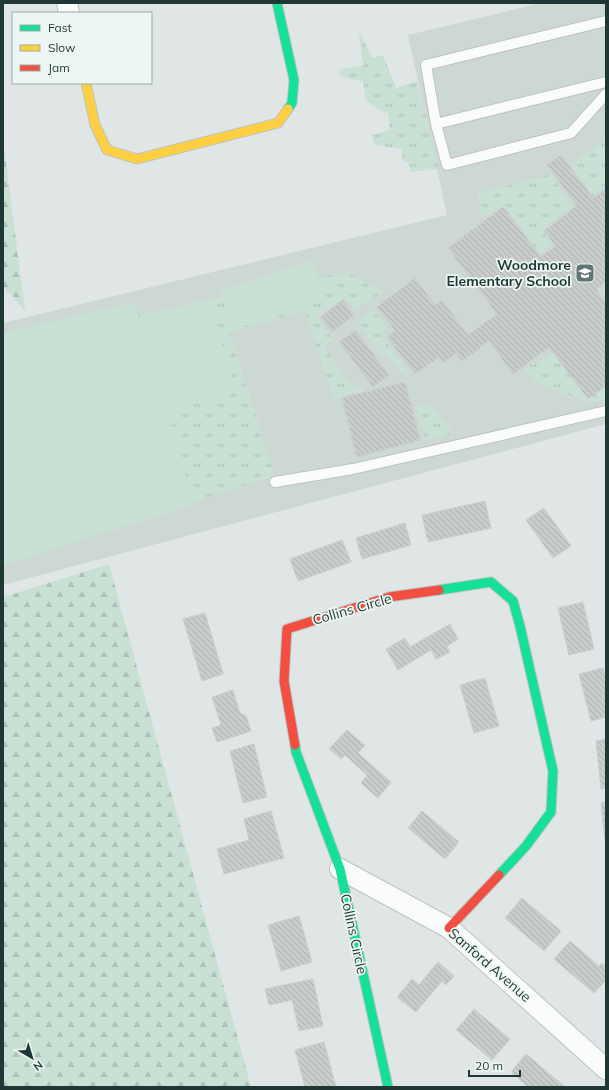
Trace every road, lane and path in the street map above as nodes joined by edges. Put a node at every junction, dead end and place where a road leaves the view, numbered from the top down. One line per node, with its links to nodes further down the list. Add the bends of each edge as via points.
1 (277, 3): 4 (street, via 294,80 292,103 278,122 137,159 107,150 95,125)
2 (606, 21): 6 (lane, via 426,65)
3 (606, 82): 6 (lane)
4 (86, 84)
5 (606, 94): 6 (lane, via 571,133 447,165)
6 (436, 124)
7 (606, 411): 8 (lane, via 353,468)
8 (275, 482)
9 (340, 869): 10 (street, Sanford Avenue); 10 (street, Collins Circle, via 296,752 284,681 287,629 389,597 491,582 513,601 520,626 553,771 551,812 526,846); 12 (street, Collins Circle)
10 (449, 928): 11 (street, Sanford Avenue)
11 (606, 1069)
12 (388, 1087)

